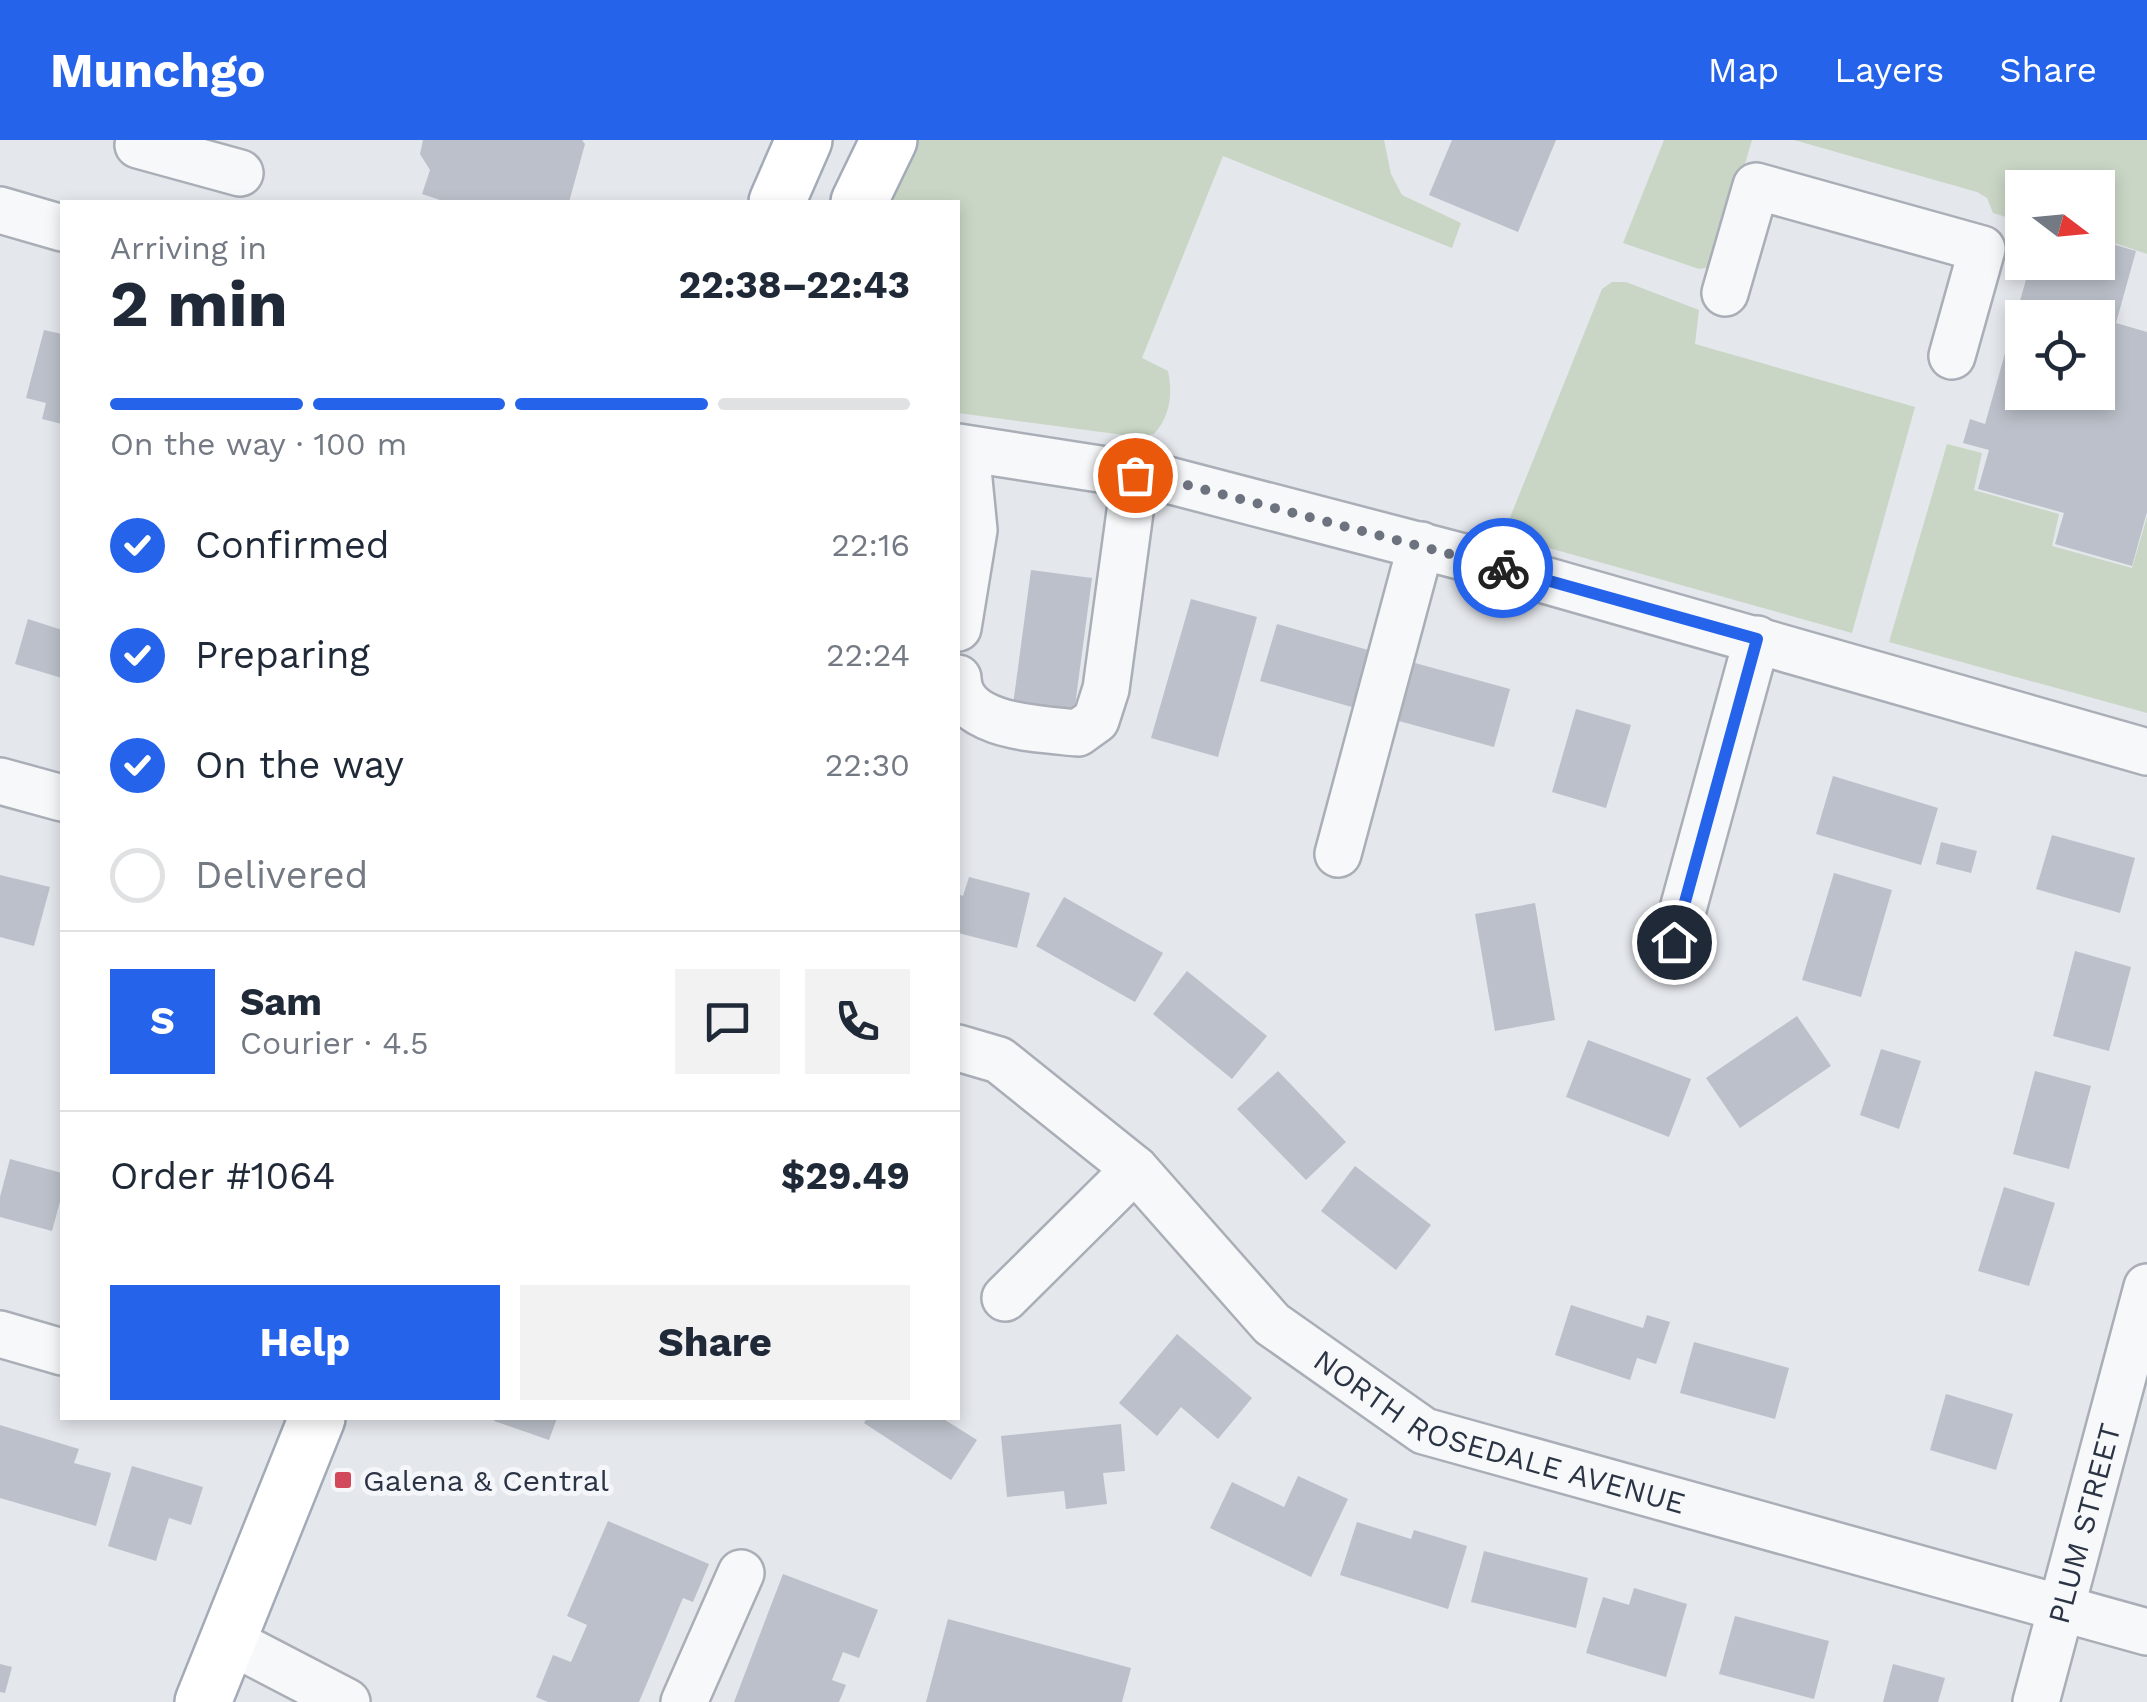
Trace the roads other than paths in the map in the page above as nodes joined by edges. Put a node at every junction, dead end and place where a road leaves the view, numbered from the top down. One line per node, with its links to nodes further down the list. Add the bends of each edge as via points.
1 (804, 140): 5 (main road)
2 (889, 140): 6 (main road)
3 (138, 146): 4 (street)
4 (240, 174)
5 (778, 200)
6 (860, 200)
7 (0, 210): 8 (street)
8 (60, 227)
9 (1726, 293): 10 (street, via 1756,186 1982,248)
10 (1952, 356)
11 (962, 448): 12 (street); 14 (street, via 974,530)
12 (1135, 475): 13 (street); 16 (street, via 1096,720 1078,733 1022,728 976,713)
13 (1421, 545): 15 (street); 20 (street)
14 (960, 616)
15 (1757, 639): 17 (street); 21 (street)
16 (960, 689)
17 (2147, 752)
18 (0, 781): 19 (street)
19 (60, 797)
20 (1338, 854)
21 (1674, 942)
22 (960, 1049): 23 (street, NORTH ROSEDALE AVENUE, via 999,1060)
23 (1134, 1169): 25 (street); 30 (street, NORTH ROSEDALE AVENUE, via 1272,1324 1424,1431)
24 (2147, 1287): 30 (street, PLUM STREET)
25 (1005, 1298)
26 (0, 1334): 27 (street)
27 (60, 1351)
28 (310, 1420): 32 (main road)
29 (741, 1573): 35 (street)
30 (2061, 1606): 31 (street, NORTH ROSEDALE AVENUE); 36 (street, PLUM STREET)
31 (2147, 1632)
32 (228, 1640): 33 (main road); 34 (street)
33 (203, 1702)
34 (347, 1702)
35 (684, 1702)
36 (2036, 1702)

